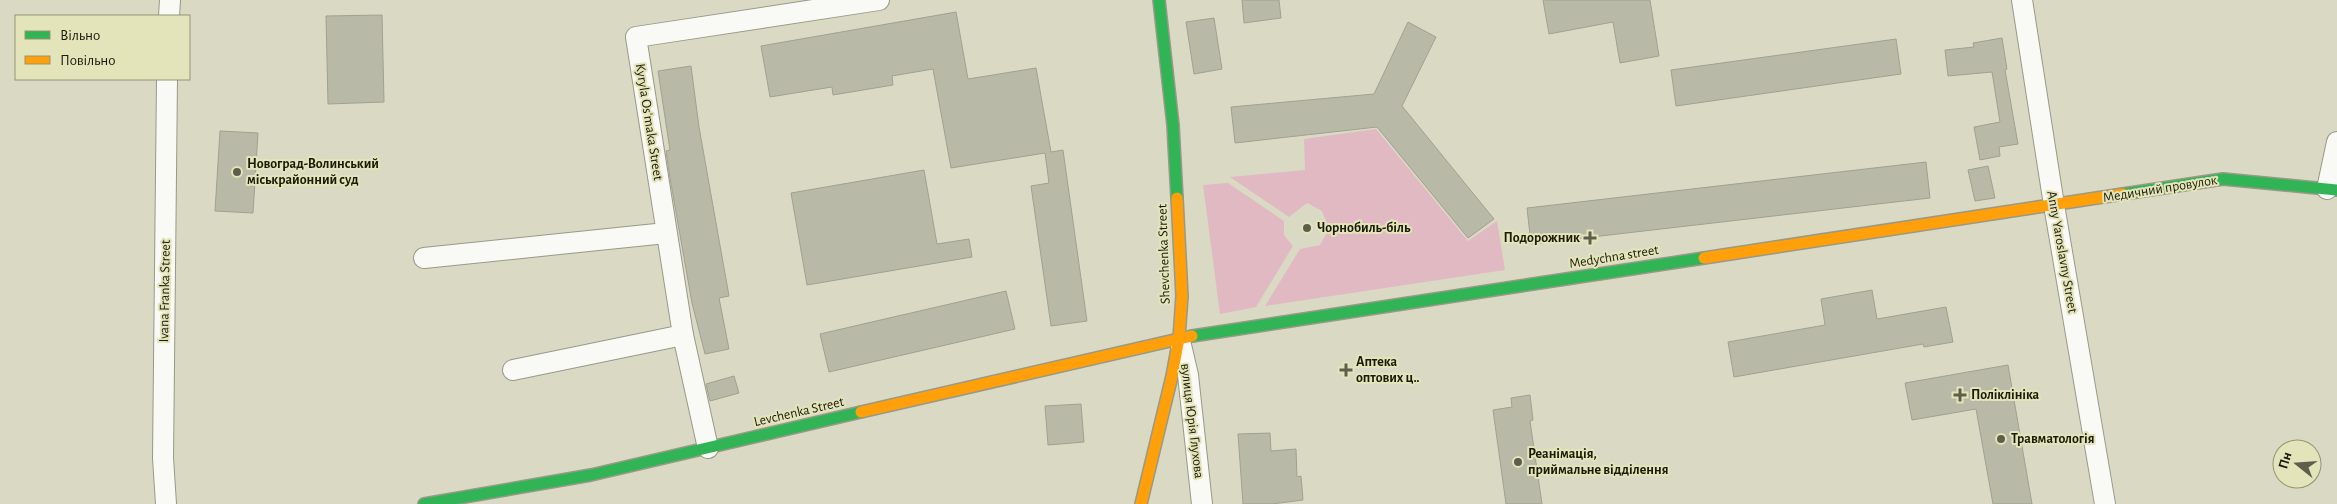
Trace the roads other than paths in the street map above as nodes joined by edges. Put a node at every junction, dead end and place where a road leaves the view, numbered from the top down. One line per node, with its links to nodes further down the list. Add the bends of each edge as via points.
1 (170, 0): 5 (street)
2 (879, 0): 10 (street, Kyryla Osʹmaka Street, via 636,37)
3 (1159, 0): 13 (street, Shevchenka Street, via 1173,125 1182,296)
4 (2022, 0): 9 (street, Anny Yaroslavny Street)
5 (169, 15)
6 (167, 80): 16 (street, Ivana Franka Street, via 163,458)
7 (2337, 142): 8 (street, Медичний провулок)
8 (2332, 190): 9 (street, Медичний провулок, via 2224,179)
9 (2054, 205): 13 (street, Medychna street); 20 (street, Anny Yaroslavny Street)
10 (666, 233): 11 (street); 12 (street, Kyryla Osʹmaka Street)
11 (424, 258)
12 (683, 335): 14 (street); 15 (street, Kyryla Osʹmaka Street)
13 (1179, 338): 15 (street, Levchenka Street); 18 (street, Shevchenka Street); 19 (street, вулиця Юрія Глухова, via 1188,375)
14 (513, 370)
15 (708, 448): 17 (street, Levchenka Street, via 591,475)
16 (166, 504)
17 (424, 504)
18 (1141, 504)
19 (1202, 504)
20 (2105, 504)

